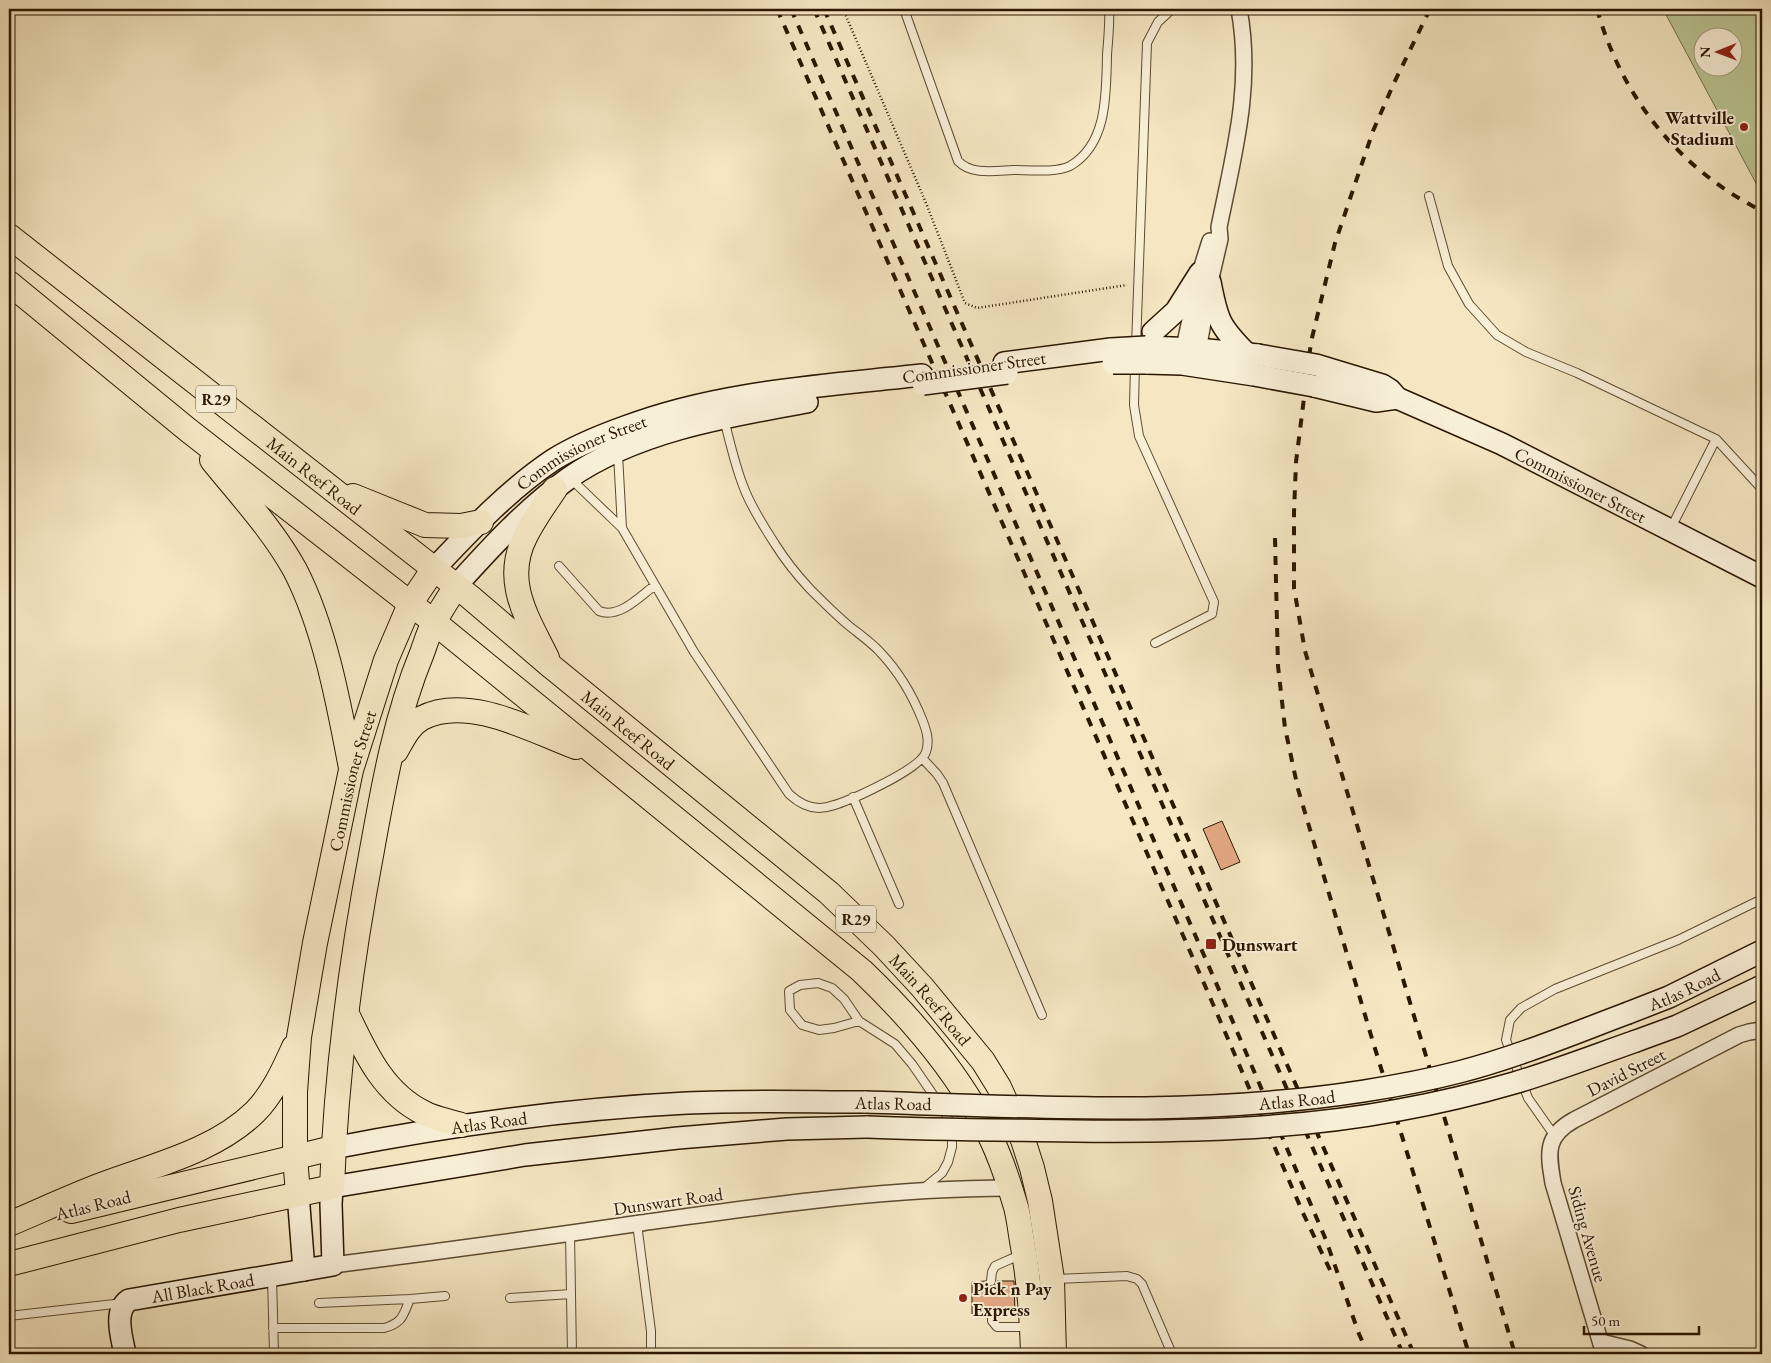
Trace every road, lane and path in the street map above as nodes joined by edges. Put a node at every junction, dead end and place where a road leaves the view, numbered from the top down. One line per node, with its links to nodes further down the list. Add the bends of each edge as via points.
1 (843, 9): 10 (path, via 965,303 977,308)
2 (904, 9): 3 (lane, via 958,160 963,166 980,171 1052,170 1069,167 1088,152 1100,126 1105,100)
3 (1109, 9)
4 (1172, 9): 10 (lane, via 1158,22 1147,44)
5 (1239, 9): 8 (street, via 1245,54 1240,120 1219,227 1212,236)
6 (1429, 196): 17 (lane, via 1448,266 1469,304 1497,335 1526,352)
7 (9, 236): 19 (main road, Main Reef Road / R29)
8 (1205, 278): 11 (main road, via 1176,311); 12 (street); 13 (main road, via 1221,324)
9 (9, 283): 16 (main road, Main Reef Road / R29)
10 (1139, 283): 32 (lane, via 1134,405 1139,436 1214,602 1212,614)
11 (1133, 350): 12 (main road, Commissioner Street); 15 (main road, Commissioner Street)
12 (1190, 356): 13 (main road, Commissioner Street)
13 (1253, 361): 14 (main road, Commissioner Street, bridge, via 1314,386 1376,401); 14 (main road, Commissioner Street, bridge, via 1316,364 1382,385)
14 (1397, 398): 24 (main road, Commissioner Street, via 1502,444)
15 (722, 408): 18 (main road, Commissioner Street); 22 (main road, Commissioner Street, via 680,408 593,439 554,460); 35 (lane, via 744,490 775,544 810,589 879,650 903,680 927,732 927,750)
16 (188, 430): 30 (main road, Main Reef Road / R29); 37 (main road, via 263,522 295,571 322,641)
17 (1716, 440): 21 (lane); 24 (lane)
18 (618, 452): 20 (main road, Commissioner Street); 23 (lane)
19 (320, 481): 22 (main road, via 425,525 461,526); 26 (main road, Main Reef Road / R29)
20 (563, 484): 23 (lane); 28 (main road, Commissioner Street, via 519,519); 33 (main road, via 526,534 516,559 515,574 519,599)
21 (1762, 489)
22 (481, 522): 26 (main road, Commissioner Street)
23 (622, 528): 29 (lane)
24 (1670, 529): 27 (main road, Commissioner Street)
25 (559, 566): 29 (lane, via 599,611 605,613 620,610)
26 (433, 570): 28 (main road, Main Reef Road / R29); 30 (main road, Commissioner Street)
27 (1762, 577)
28 (456, 586): 31 (main road, Commissioner Street); 33 (main road, Main Reef Road / R29)
29 (654, 586): 38 (lane, via 789,794 805,806 823,808 833,807)
30 (410, 604): 31 (main road, Main Reef Road / R29); 37 (main road, Commissioner Street, via 386,660)
31 (434, 622): 34 (main road, Main Reef Road / R29); 36 (main road, Commissioner Street, via 410,682)
32 (1155, 643)
33 (552, 667): 59 (main road, Main Reef Road / R29, via 830,894 922,987 983,1061 999,1087 1023,1140 1040,1201)
34 (592, 752): 36 (main road, via 495,716 450,710 420,719 406,732); 53 (main road, Main Reef Road / R29, via 862,971 898,1005 957,1080 982,1119)
35 (923, 759): 38 (lane, via 873,789); 44 (lane, via 943,783)
36 (388, 766): 43 (main road, Commissioner Street, via 361,907)
37 (352, 770): 47 (main road, Commissioner Street, via 315,943)
38 (853, 797): 40 (lane)
39 (1762, 900): 49 (lane, via 1678,940 1555,989 1520,1008 1510,1020 1506,1040 1528,1098)
40 (899, 904)
41 (1762, 951): 48 (main road, Atlas Road, bridge, via 1669,996 1509,1058 1395,1086 1289,1101 1203,1107 1070,1108 866,1102 688,1103)
42 (1762, 986): 52 (main road, Atlas Road, bridge, via 1677,1026 1516,1082 1436,1102 1344,1119 1263,1127 1152,1131 787,1129 525,1154)
43 (346, 1012): 48 (main road, via 364,1051 395,1093 426,1114); 50 (main road, Commissioner Street)
44 (1042, 1015)
45 (859, 1021): 45 (lane, via 819,1030 802,1025 790,1010 790,991 800,985 818,983 832,988); 54 (lane, via 895,1044 945,1112 952,1128 948,1162 942,1173)
46 (1762, 1030): 49 (street, David Street, via 1730,1040 1569,1122)
47 (299, 1037): 51 (main road, Commissioner Street); 57 (main road, via 271,1092 235,1129 208,1145)
48 (461, 1125): 50 (main road, Atlas Road)
49 (1554, 1135): 76 (street, Siding Avenue, via 1550,1158 1554,1183)
50 (334, 1148): 51 (main road, Atlas Road); 52 (main road, Commissioner Street)
51 (295, 1157): 55 (main road, Commissioner Street); 57 (main road, Atlas Road)
52 (332, 1187): 55 (main road, Atlas Road); 61 (main road)
53 (1010, 1188): 54 (street, Dunswart Road); 59 (main road, Main Reef Road / R29)
54 (921, 1191): 56 (street, Dunswart Road, via 772,1204)
55 (298, 1194): 60 (main road, Atlas Road, via 179,1220); 62 (main road)
56 (637, 1224): 58 (street, Dunswart Road); 80 (lane)
57 (9, 1225)
58 (570, 1234): 61 (street, Dunswart Road); 66 (lane)
59 (1036, 1251): 64 (main road, Main Reef Road / R29); 65 (lane, via 995,1266)
60 (9, 1264)
61 (334, 1265): 62 (main road, All Black Road)
62 (304, 1270): 63 (main road, All Black Road)
63 (272, 1275): 70 (main road, All Black Road, via 134,1298); 75 (lane)
64 (1040, 1280): 74 (main road, Main Reef Road / R29); 82 (main road, Main Reef Road / R29); 83 (lane, via 1127,1276 1137,1279)
65 (991, 1281)
66 (571, 1294): 68 (lane); 79 (lane)
67 (445, 1296): 69 (lane)
68 (510, 1298)
69 (410, 1299): 71 (lane); 75 (lane, via 401,1320 384,1328)
70 (125, 1303): 73 (lane); 77 (main road, via 120,1312)
71 (319, 1303)
72 (992, 1313): 74 (lane, via 992,1321 997,1327)
73 (9, 1316)
74 (1032, 1327): 81 (main road, Main Reef Road / R29)
75 (273, 1328): 78 (lane)
76 (1602, 1348): 84 (street, via 1630,1349)
77 (124, 1354)
78 (274, 1354)
79 (572, 1354)
80 (652, 1354)
81 (1033, 1354)
82 (1054, 1354)
83 (1172, 1354)
84 (1640, 1354)

